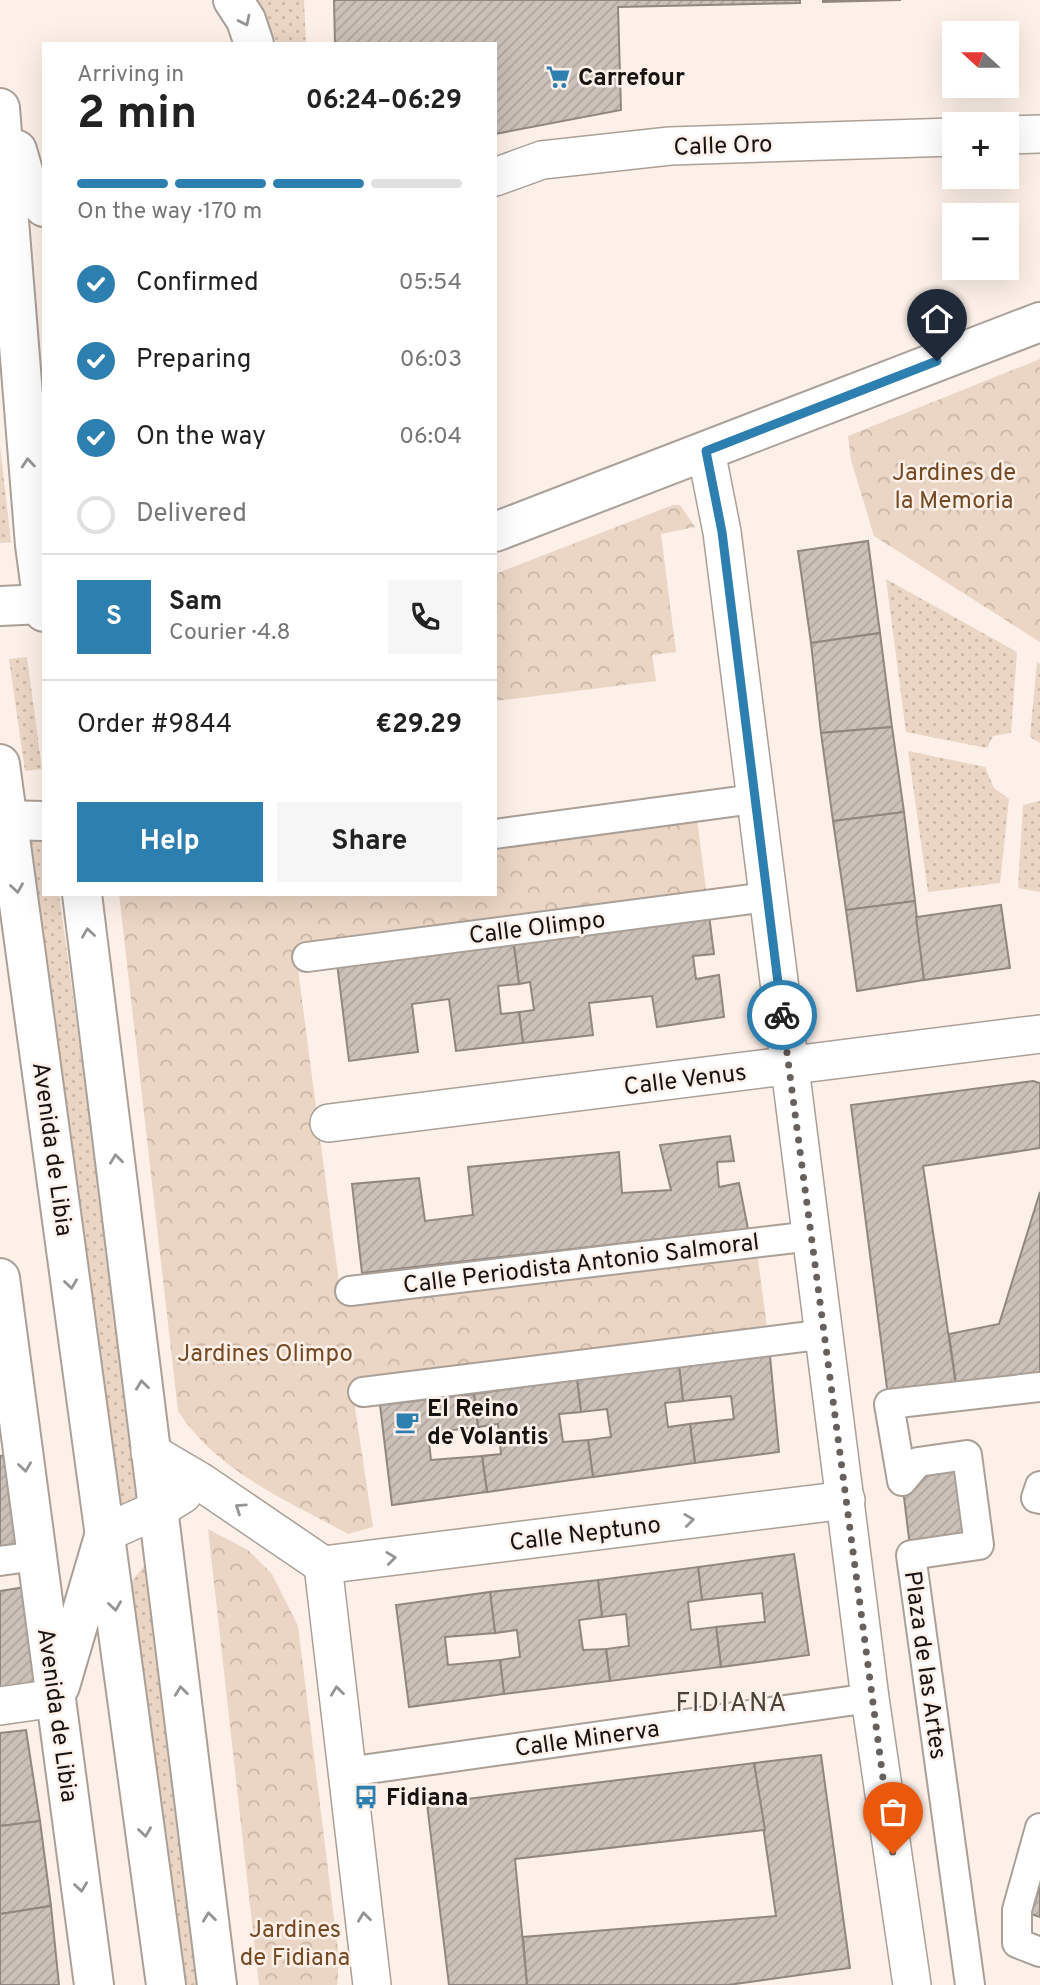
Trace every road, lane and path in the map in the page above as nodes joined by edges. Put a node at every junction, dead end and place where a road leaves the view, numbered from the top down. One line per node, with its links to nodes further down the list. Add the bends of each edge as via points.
1 (233, 0): 2 (main road, one-way to 2)
2 (253, 42)
3 (0, 93): 9 (main road)
4 (0, 108): 13 (main road, one-way to 4)
5 (1040, 134): 6 (street)
6 (1019, 135)
7 (942, 137): 8 (street, Calle Oro, via 670,146 542,160)
8 (497, 176)
9 (36, 199): 10 (street)
10 (42, 222)
11 (1040, 322): 12 (main road)
12 (706, 451): 14 (main road); 19 (street, via 722,532)
13 (39, 530): 15 (main road)
14 (497, 531)
15 (42, 588)
16 (0, 607): 17 (main road)
17 (42, 607)
18 (0, 764): 20 (main road, Avenida de Libia)
19 (754, 799): 21 (street); 23 (street)
20 (17, 820): 41 (main road, Avenida de Libia, one-way to 41)
21 (497, 834)
22 (82, 896): 35 (main road, one-way to 22)
23 (767, 897): 24 (street, Calle Olimpo); 26 (street)
24 (307, 957)
25 (1040, 1034): 26 (street, Calle Venus)
26 (791, 1066): 27 (street, Calle Venus); 28 (street)
27 (329, 1123)
28 (812, 1236): 30 (street, Calle Periodista Antonio Salmoral); 31 (street)
29 (0, 1278): 34 (main road, Avenida de Libia)
30 (350, 1291)
31 (826, 1335): 33 (street); 39 (street)
32 (1040, 1387): 58 (street, Plaza de las Artes, via 889,1404 902,1481 918,1462 967,1455 979,1545 911,1555)
33 (363, 1392)
34 (9, 1415): 42 (main road, Avenida de Libia, one-way to 42)
35 (150, 1452): 36 (street); 40 (main road)
36 (201, 1482): 40 (street); 44 (street, one-way to 36)
37 (1040, 1486): 38 (street, via 1036,1498)
38 (1040, 1499)
39 (846, 1500): 44 (street, Calle Neptuno, one-way to 39); 46 (street)
40 (159, 1509): 41 (street); 55 (main road, one-way to 40)
41 (105, 1533): 45 (main road); 54 (main road, Avenida de Libia, one-way to 54)
42 (37, 1556): 43 (street); 45 (main road, Avenida de Libia)
43 (0, 1561)
44 (323, 1565): 48 (street, one-way to 44)
45 (56, 1698): 47 (street); 53 (main road, Avenida de Libia, one-way to 53)
46 (870, 1698): 48 (street, Calle Minerva); 57 (street)
47 (0, 1706)
48 (347, 1772): 56 (street, one-way to 48)
49 (1040, 1828): 52 (street, via 1017,1910 1017,1944)
50 (1040, 1860): 51 (street, via 1019,1930)
51 (1040, 1936)
52 (1040, 1952)
53 (94, 1985)
54 (166, 1985)
55 (217, 1985)
56 (372, 1985)
57 (912, 1985)
58 (970, 1985)

